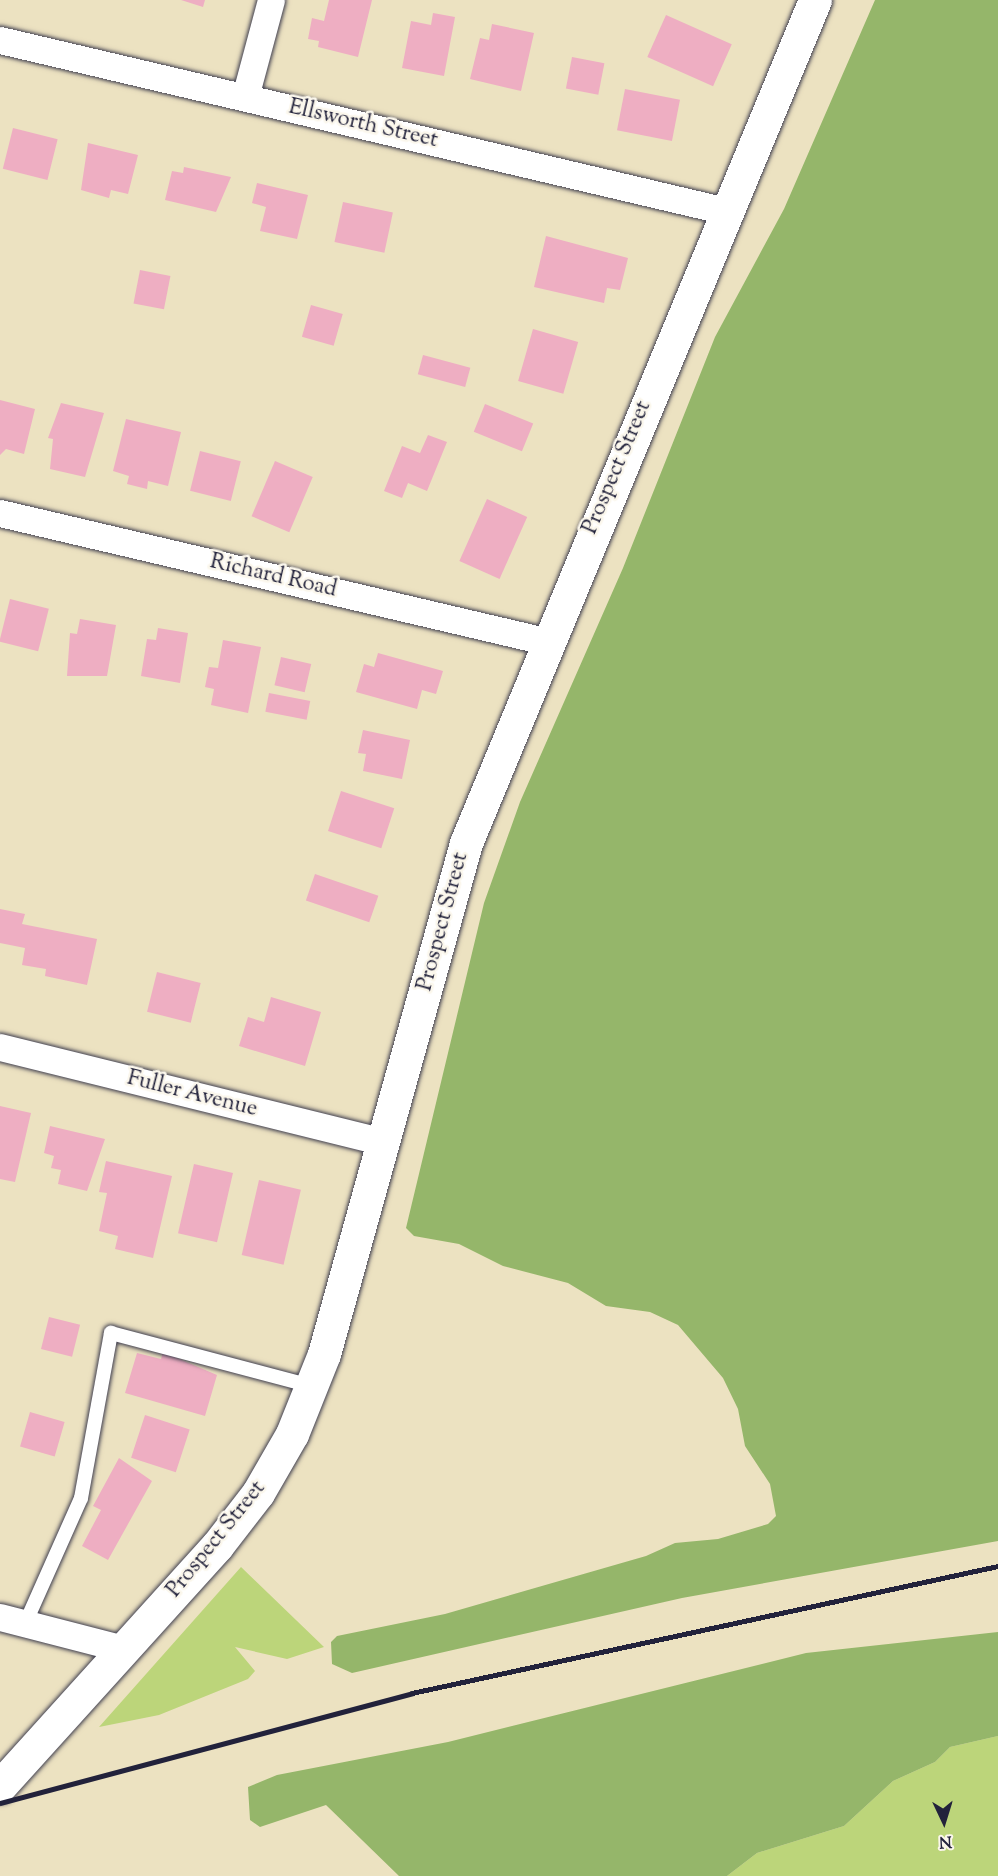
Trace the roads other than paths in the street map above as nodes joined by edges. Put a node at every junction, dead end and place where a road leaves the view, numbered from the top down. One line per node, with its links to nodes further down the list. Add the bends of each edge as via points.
1 (272, 0): 4 (street)
2 (815, 0): 5 (main road, Prospect Street)
3 (0, 40): 4 (street, Ellsworth Street)
4 (245, 97): 5 (street, Ellsworth Street)
5 (726, 211): 7 (main road, Prospect Street)
6 (0, 513): 7 (street, Richard Road)
7 (545, 641): 9 (main road, Prospect Street, via 466,843)
8 (0, 1047): 9 (street, Fuller Avenue)
9 (384, 1142): 10 (main road, Prospect Street)
10 (313, 1387): 11 (lane, via 111,1333 81,1498); 12 (main road, Prospect Street, via 292,1434 252,1502)
11 (12, 1621): 12 (street)
12 (124, 1649): 13 (main road, Prospect Street)
13 (0, 1786)

